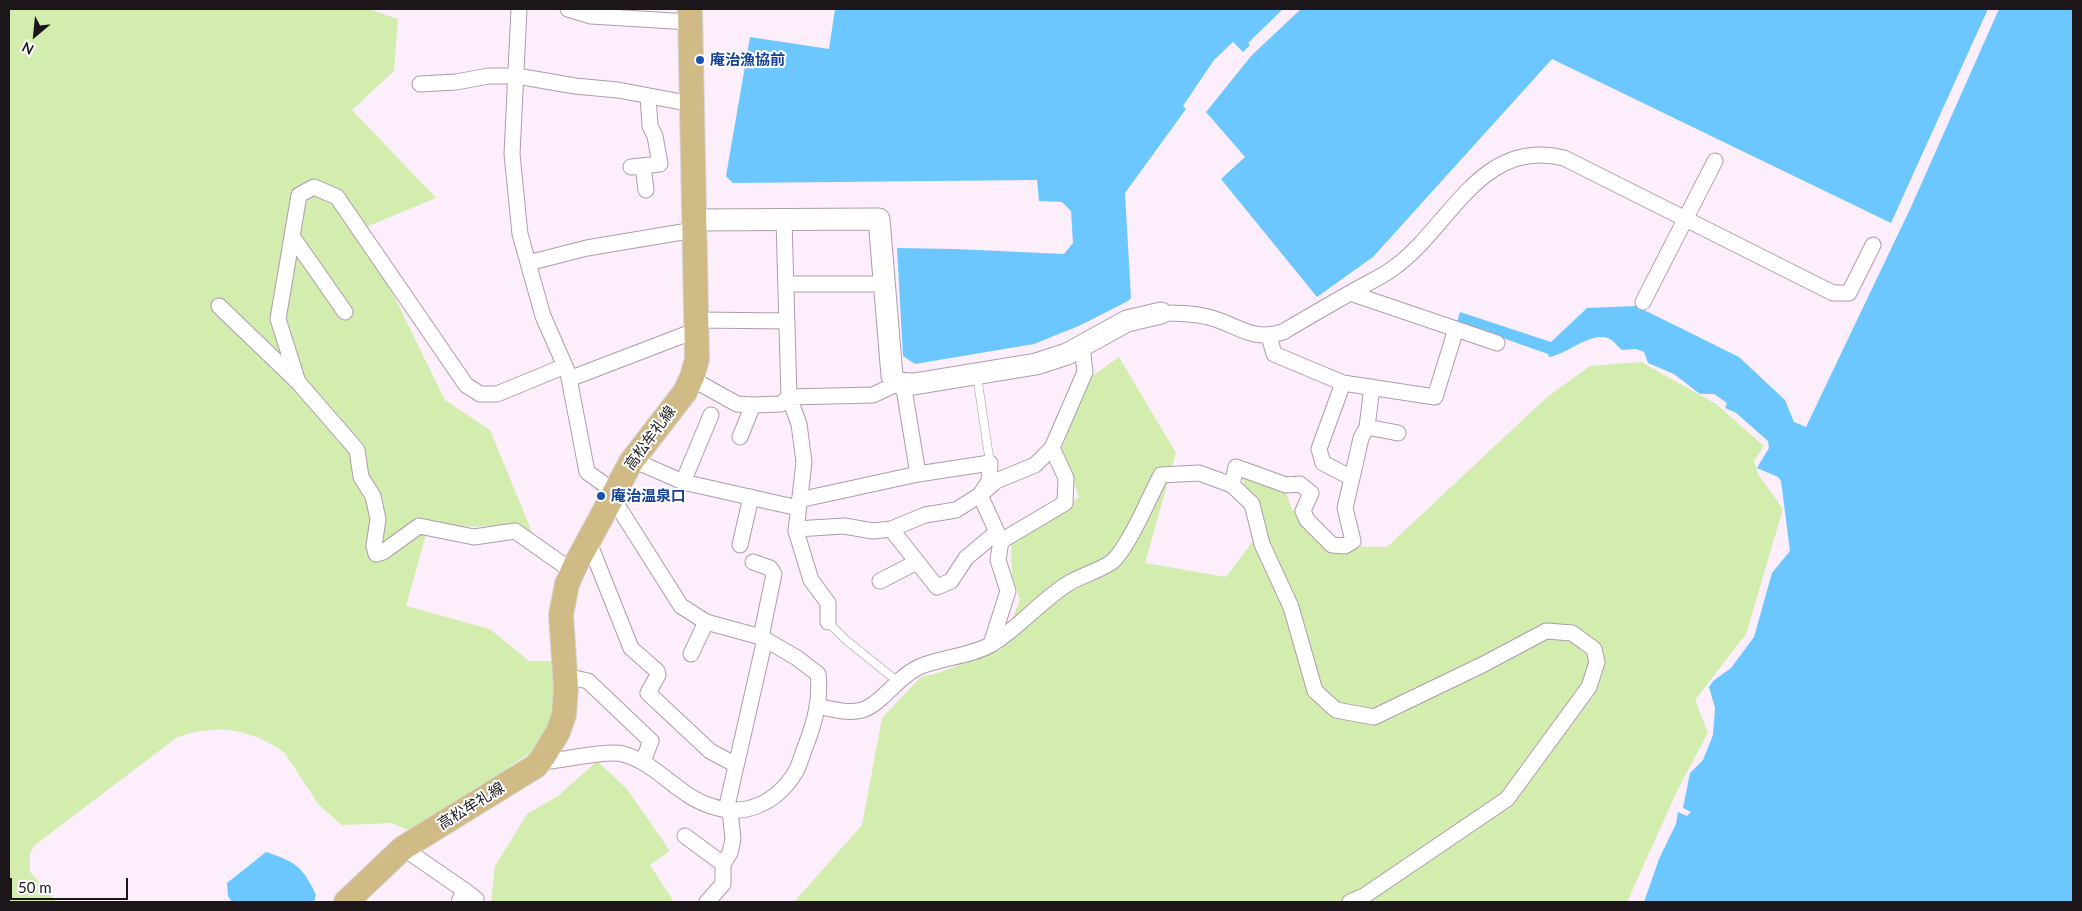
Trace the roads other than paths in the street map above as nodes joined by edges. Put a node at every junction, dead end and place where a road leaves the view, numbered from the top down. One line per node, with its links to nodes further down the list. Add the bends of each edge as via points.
1 (519, 9): 4 (street)
2 (568, 9): 3 (street, via 590,16)
3 (690, 15): 7 (main road, 高松牟礼線)
4 (517, 76): 5 (street); 6 (street); 15 (street, via 512,154 520,234)
5 (420, 84)
6 (648, 96): 7 (street); 9 (street, via 650,126 660,164 637,166)
7 (692, 104): 12 (main road, 高松牟礼線)
8 (1715, 161): 10 (street)
9 (646, 190)
10 (1686, 219): 14 (street, via 1833,293 1849,293); 18 (street, via 1564,158 1544,153 1508,159 1487,171 1416,248 1392,269); 19 (street)
11 (784, 220): 12 (street); 16 (street); 17 (street, via 879,219)
12 (694, 225): 15 (street); 24 (main road, 高松牟礼線)
13 (292, 236): 21 (street); 29 (street, via 299,195 314,187 338,197 466,385 480,394 498,394); 32 (street, via 278,319)
14 (1873, 244)
15 (528, 262): 29 (street, via 543,316)
16 (786, 284): 17 (street); 23 (street)
17 (884, 284): 34 (street, via 892,376)
18 (1350, 293): 25 (street); 26 (street, via 1283,332)
19 (1643, 302)
20 (219, 306): 32 (street)
21 (345, 312)
22 (1161, 313): 26 (street, via 1210,317 1251,334); 28 (street, via 1127,321)
23 (787, 320): 24 (street); 36 (street)
24 (697, 325): 29 (street); 31 (main road, 高松牟礼線, via 697,360)
25 (1456, 329): 27 (street); 35 (street, via 1435,397)
26 (1269, 336): 33 (street, via 1274,354)
27 (1498, 344)
28 (1082, 346): 30 (street, via 1036,364); 42 (street, via 1085,372)
29 (567, 373): 49 (street, via 587,472)
30 (976, 373): 34 (street, via 914,384); 44 (lane)
31 (692, 379): 37 (street, via 737,404); 43 (main road, 高松牟礼線)
32 (298, 382): 60 (street, via 357,450 361,477 373,496 378,518 376,554 419,526 474,536 514,531)
33 (1343, 382): 35 (street); 46 (street, via 1319,449 1323,463)
34 (901, 383): 36 (street, via 873,395); 45 (street)
35 (1372, 387): 39 (street)
36 (789, 397): 37 (street, via 781,404); 52 (street, via 799,424 804,462)
37 (753, 405): 41 (street)
38 (712, 415): 47 (street)
39 (1367, 427): 40 (street); 46 (street, via 1361,438)
40 (1398, 433)
41 (740, 437)
42 (1052, 448): 50 (street, via 1035,465 996,481); 55 (street, via 1066,478 1065,503)
43 (632, 460): 47 (street); 49 (main road, 高松牟礼線)
44 (990, 463): 45 (street); 50 (street, via 989,481)
45 (918, 474): 52 (street)
46 (1352, 478): 48 (street, via 1345,508 1353,541 1345,546 1332,544 1307,520 1304,511 1311,493 1300,484 1286,485 1236,467)
47 (683, 482): 51 (street)
48 (1232, 485): 65 (street, via 1199,473 1161,475 1112,562 1081,575 1049,595); 81 (street, via 1252,504 1262,544 1291,607 1315,691 1336,710 1374,717 1546,631 1572,633 1594,649 1597,662 1589,687 1507,799 1364,896)
49 (613, 494): 56 (main road, 高松牟礼線); 62 (street, via 681,606)
50 (980, 494): 54 (street, via 956,510 924,515); 55 (street)
51 (751, 497): 52 (street); 57 (street)
52 (798, 504): 53 (street)
53 (796, 529): 54 (street, via 844,526 873,531); 63 (street, via 811,580 828,603)
54 (891, 529): 59 (street)
55 (999, 536): 59 (street, via 966,558 951,581 937,587); 65 (street, via 998,560 1008,591)
56 (588, 540): 60 (main road, 高松牟礼線); 72 (street, via 632,648 658,675 648,693 710,751)
57 (740, 544)
58 (753, 562): 64 (street, via 770,568 774,574)
59 (917, 562): 61 (street)
60 (572, 571): 67 (main road, 高松牟礼線, via 561,615)
61 (880, 581)
62 (706, 622): 64 (street); 66 (street)
63 (828, 622): 68 (lane)
64 (763, 638): 69 (street, via 818,674 820,694); 72 (street)
65 (991, 644): 68 (street, via 919,667)
66 (691, 654)
67 (565, 676): 70 (main road, 高松牟礼線, via 564,715); 71 (street, via 588,681 651,741)
68 (897, 681): 69 (street, via 875,703 863,709 848,712)
69 (817, 706): 73 (street, via 812,729 795,772 777,796 754,808)
70 (543, 757): 71 (street, via 551,761 621,753); 75 (main road, 高松牟礼線, via 536,766)
71 (643, 761): 73 (street, via 708,806)
72 (736, 765): 73 (street)
73 (728, 811): 76 (street, via 733,839)
74 (685, 836): 76 (street)
75 (403, 848): 77 (street); 78 (main road, 高松牟礼線)
76 (723, 864): 80 (street, via 723,884)
77 (462, 896): 79 (street, via 476,899)
78 (346, 902)
79 (475, 902)
80 (707, 902)
81 (1350, 902)

